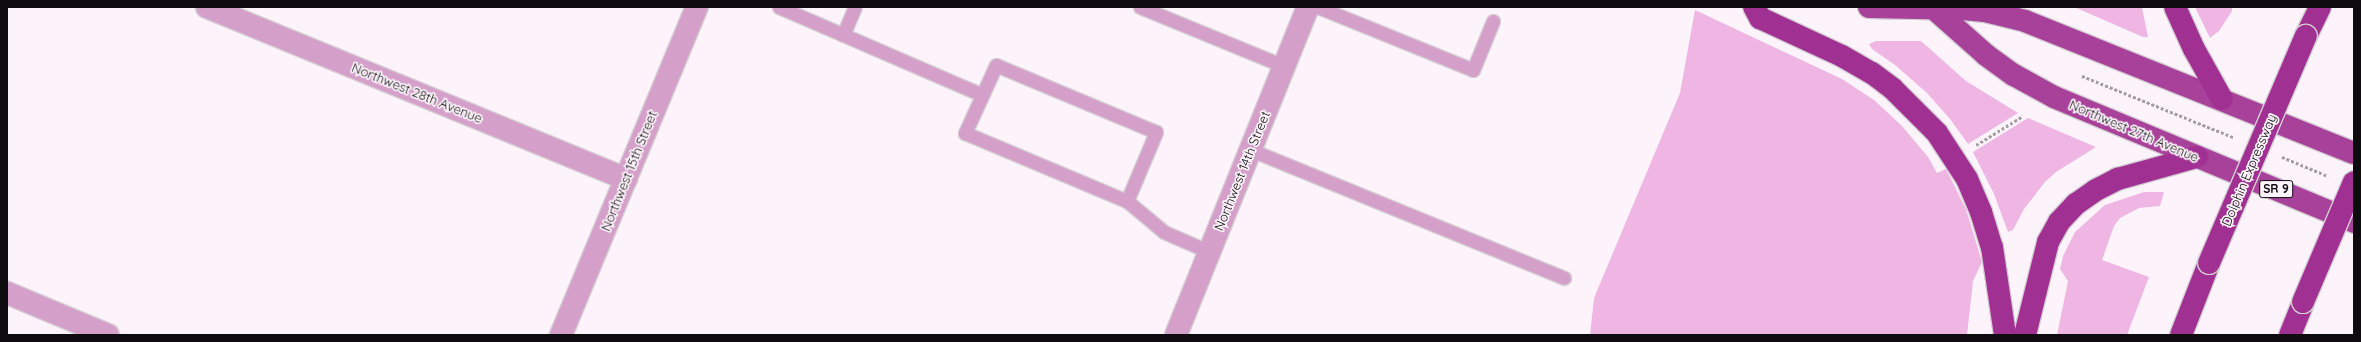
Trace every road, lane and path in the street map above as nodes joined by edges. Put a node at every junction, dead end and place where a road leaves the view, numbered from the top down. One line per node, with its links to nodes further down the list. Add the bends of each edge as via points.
1 (207, 7): 13 (street, Northwest 28th Avenue)
2 (697, 7): 30 (street, Northwest 15th Street)
3 (778, 7): 15 (lane)
4 (855, 7): 15 (lane)
5 (1140, 7): 16 (lane)
6 (1308, 7): 16 (street, Northwest 14th Street)
7 (1318, 7): 14 (lane, via 1472,70)
8 (1754, 7): 40 (highway, via 1760,18 1842,56 1872,73 1899,94 1937,133 1967,179 1981,212 1992,246)
9 (1870, 7): 12 (highway)
10 (2176, 7): 21 (highway, via 2194,49)
11 (2320, 7): 42 (highway, Dolphin Expressway, bridge, via 2209,263)
12 (1932, 8): 21 (highway, via 1985,11 2024,21); 27 (highway, Northwest 27th Avenue / SR 9, via 1986,55 2014,75 2054,97)
13 (235, 12): 30 (street, Northwest 28th Avenue)
14 (1493, 21)
15 (843, 35): 20 (lane)
16 (1284, 66): 25 (street, Northwest 14th Street)
17 (2085, 70): 18 (path)
18 (2082, 76): 19 (path); 23 (path)
19 (2079, 82)
20 (982, 94): 32 (lane, via 965,133); 32 (lane, via 996,65 1156,132)
21 (2222, 99): 26 (highway)
22 (2023, 116): 24 (path)
23 (2236, 139)
24 (1970, 148)
25 (1251, 150): 34 (street, Northwest 14th Street); 35 (lane)
26 (2354, 153)
27 (2197, 157): 33 (highway, Northwest 27th Avenue / SR 9); 41 (highway, via 2118,179 2076,204 2060,222 2048,242)
28 (2280, 157): 29 (path)
29 (2332, 178)
30 (626, 179): 38 (street, Northwest 15th Street)
31 (2354, 182): 43 (highway, bridge)
32 (1127, 201): 34 (lane, via 1164,232)
33 (2354, 222)
34 (1210, 252): 39 (street, Northwest 14th Street)
35 (1564, 278)
36 (7, 293): 37 (street)
37 (108, 335)
38 (561, 335)
39 (1176, 335)
40 (2005, 335)
41 (2025, 335)
42 (2181, 335)
43 (2290, 335)

